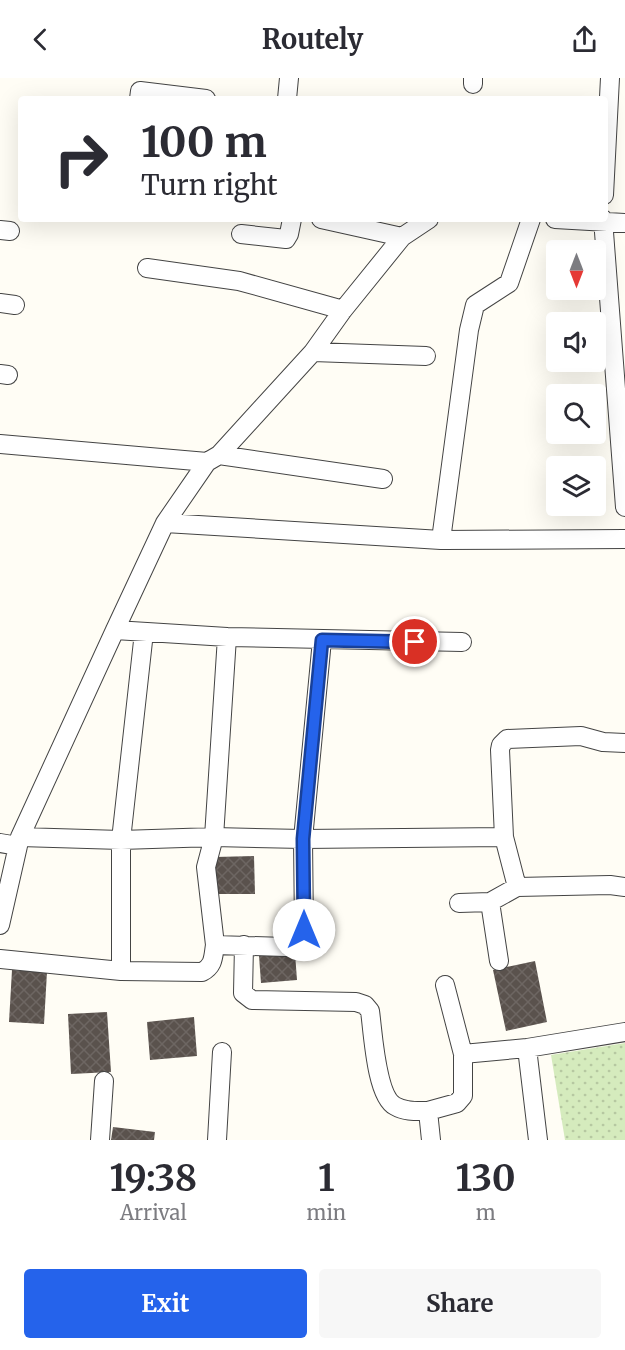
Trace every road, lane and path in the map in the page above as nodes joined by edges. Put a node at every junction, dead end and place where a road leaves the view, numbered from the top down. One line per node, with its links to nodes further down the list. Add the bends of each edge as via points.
1 (289, 78): 5 (street)
2 (610, 78): 6 (street)
3 (140, 89): 4 (street)
4 (186, 96)
5 (287, 96)
6 (608, 117)
7 (608, 221): 13 (street)
8 (291, 222): 14 (street, via 286,239)
9 (334, 222): 15 (street)
10 (424, 222): 15 (street)
11 (530, 222): 26 (street, via 509,283 475,305)
12 (603, 222): 23 (street)
13 (625, 223)
14 (241, 234)
15 (402, 237): 17 (street)
16 (147, 268): 17 (street, via 239,281)
17 (343, 310): 18 (street)
18 (313, 352): 19 (street); 21 (street)
19 (426, 356)
20 (0, 444): 21 (street)
21 (213, 459): 22 (street); 24 (street)
22 (383, 479)
23 (625, 507)
24 (165, 523): 26 (street); 27 (street)
25 (625, 538): 26 (street)
26 (441, 540)
27 (115, 630): 28 (street); 37 (street)
28 (144, 632): 29 (street); 36 (street)
29 (227, 637): 30 (street); 33 (street)
30 (322, 640): 31 (street); 35 (street)
31 (462, 642)
32 (625, 743): 34 (street, via 581,736 507,740 500,750)
33 (214, 837): 35 (street); 36 (street); 44 (street, via 206,867)
34 (504, 837): 35 (street); 39 (street)
35 (303, 839): 45 (street, via 304,930 298,941 286,947)
36 (121, 840): 37 (street); 48 (street)
37 (19, 842): 38 (street); 43 (street)
38 (0, 843)
39 (518, 887): 40 (street); 41 (street)
40 (625, 887)
41 (490, 902): 42 (street); 47 (street)
42 (459, 903)
43 (0, 925)
44 (215, 945): 45 (street); 48 (street, via 213,962 202,972)
45 (244, 945): 55 (street, via 246,997 261,1002 365,1005 370,1011 382,1089 393,1105)
46 (0, 958): 48 (street)
47 (499, 961)
48 (121, 971)
49 (445, 985): 53 (street)
50 (625, 1032): 51 (street)
51 (527, 1048): 53 (street); 59 (street)
52 (222, 1052): 57 (street)
53 (463, 1054): 55 (street, via 463,1096 457,1103)
54 (104, 1082): 56 (street)
55 (428, 1111): 58 (street)
56 (100, 1140)
57 (217, 1140)
58 (431, 1140)
59 (538, 1140)

